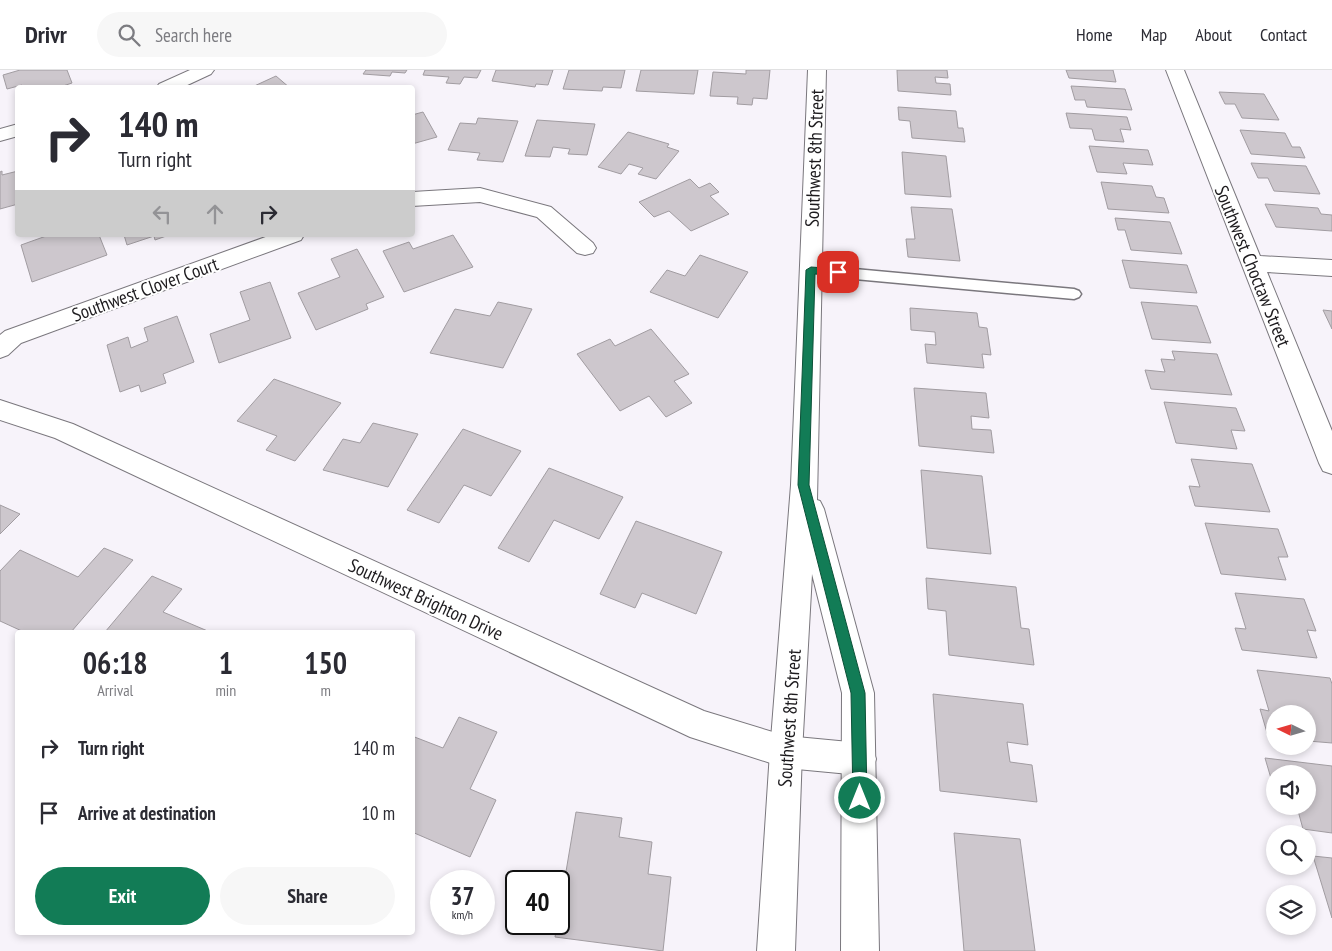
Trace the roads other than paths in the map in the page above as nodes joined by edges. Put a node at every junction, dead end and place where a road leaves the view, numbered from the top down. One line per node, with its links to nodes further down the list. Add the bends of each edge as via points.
1 (205, 70): 4 (street)
2 (817, 70): 12 (street, Southwest 8th Street)
3 (1175, 70): 10 (street, Southwest Choctaw Street)
4 (172, 85)
5 (15, 131): 6 (street)
6 (0, 135)
7 (415, 200): 9 (street, via 480,195 544,212)
8 (287, 237): 14 (street, Southwest Clover Court, via 12,337)
9 (585, 248)
10 (1252, 263): 11 (street); 16 (street, Southwest Choctaw Street)
11 (1332, 268)
12 (811, 270): 13 (lane); 17 (street, Southwest 8th Street)
13 (1074, 294)
14 (0, 349)
15 (0, 410): 18 (street, Southwest Brighton Drive, via 64,431 701,726)
16 (1332, 463)
17 (804, 485): 18 (street, Southwest 8th Street); 19 (street, Southwest 8th Street, via 858,693)
18 (786, 752): 19 (street, Southwest Brighton Drive); 20 (street, Southwest 8th Street)
19 (860, 759): 21 (street, Southwest 8th Street)
20 (776, 951)
21 (860, 951)

